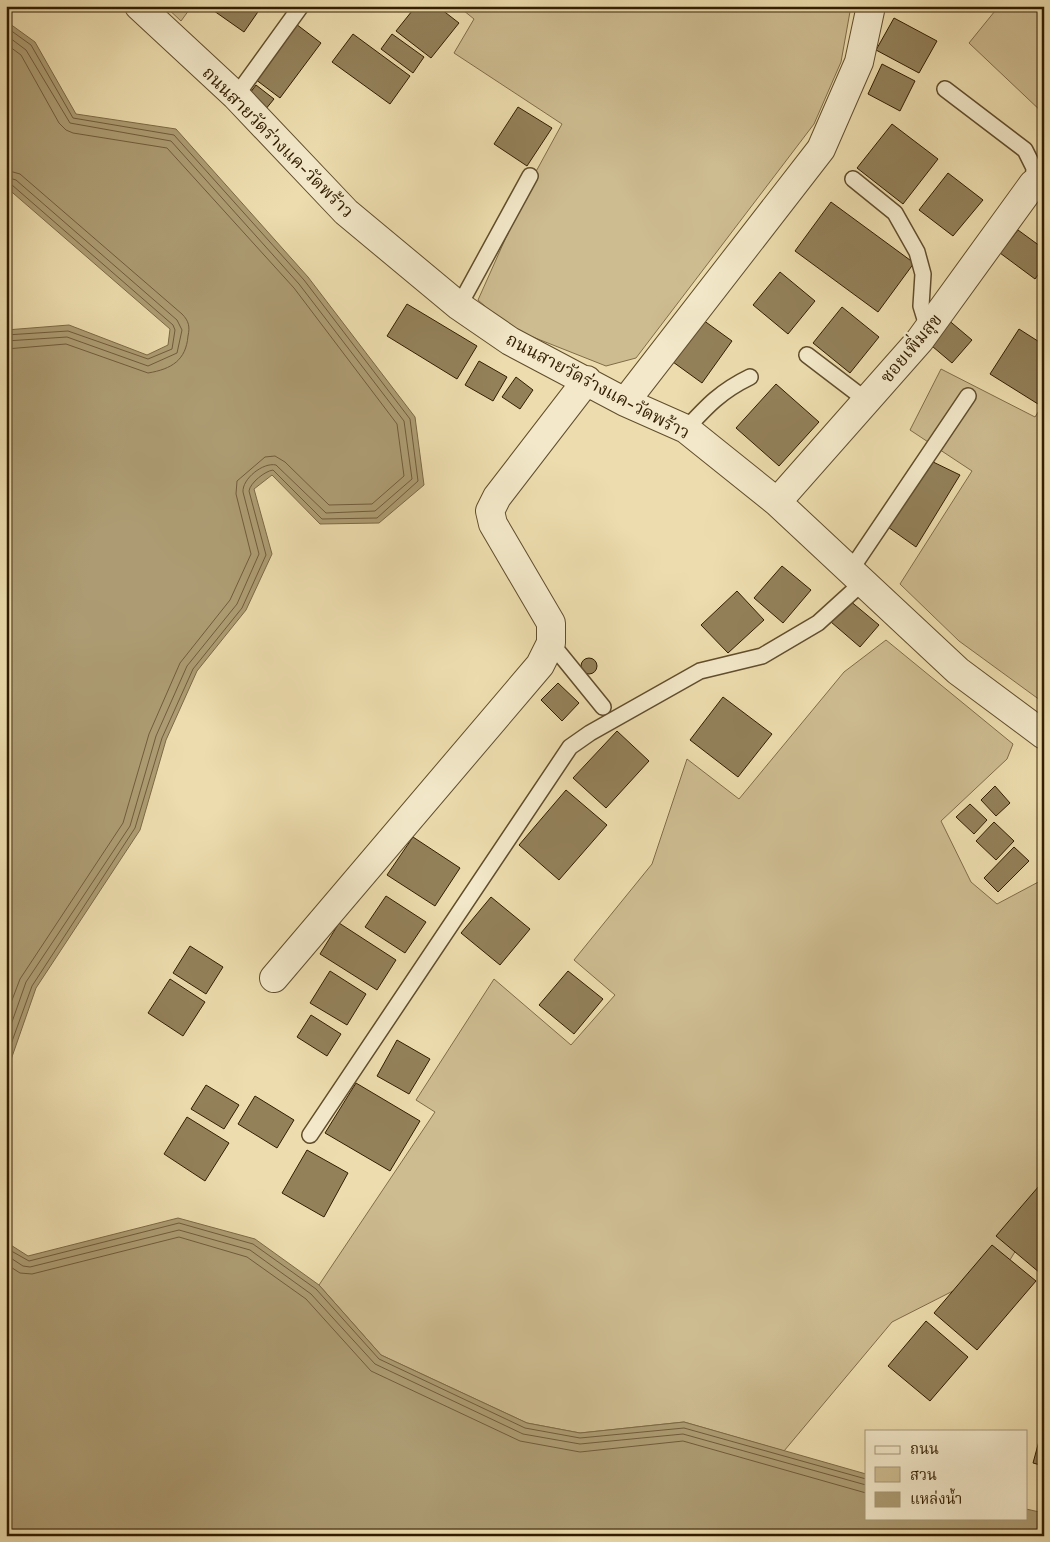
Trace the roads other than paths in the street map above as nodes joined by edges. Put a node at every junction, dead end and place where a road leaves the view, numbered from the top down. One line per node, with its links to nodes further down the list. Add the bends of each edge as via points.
1 (139, 6): 5 (street, ถนนสายวัดร่างแค-วัดพร้าว)
2 (301, 6): 5 (lane)
3 (871, 6): 16 (street, via 859,62 821,149)
4 (945, 89): 8 (lane, via 1025,150 1034,168)
5 (236, 96): 9 (street, ถนนสายวัดร่างแค-วัดพร้าว, via 346,212)
6 (530, 176): 9 (lane)
7 (853, 179): 10 (lane, via 895,213 918,252 923,274 920,306)
8 (1033, 184): 10 (street, ซอยเพิ่มสุข)
9 (459, 306): 13 (street, ถนนสายวัดร่างแค-วัดพร้าว, via 510,341)
10 (928, 329): 15 (street, ซอยเพิ่มสุข)
11 (807, 355): 15 (lane)
12 (750, 377): 17 (lane, via 712,400)
13 (587, 380): 16 (street, ถนนสายวัดร่างแค-วัดพร้าว); 20 (street, via 490,511 493,524 551,623)
14 (968, 396): 19 (lane)
15 (866, 400): 18 (street, ซอยเพิ่มสุข)
16 (625, 402): 17 (street, ถนนสายวัดร่างแค-วัดพร้าว)
17 (686, 429): 18 (street, ถนนสายวัดร่างแค-วัดพร้าว)
18 (777, 502): 19 (street, ถนนสายวัดร่างแค-วัดพร้าว)
19 (856, 577): 22 (street, ถนนสายวัดร่างแค-วัดพร้าว, via 958,671); 24 (lane, via 818,623 762,656 700,671 570,747)
20 (551, 643): 21 (lane); 23 (street, via 540,665)
21 (603, 707)
22 (1044, 735)
23 (274, 978)
24 (310, 1135)

